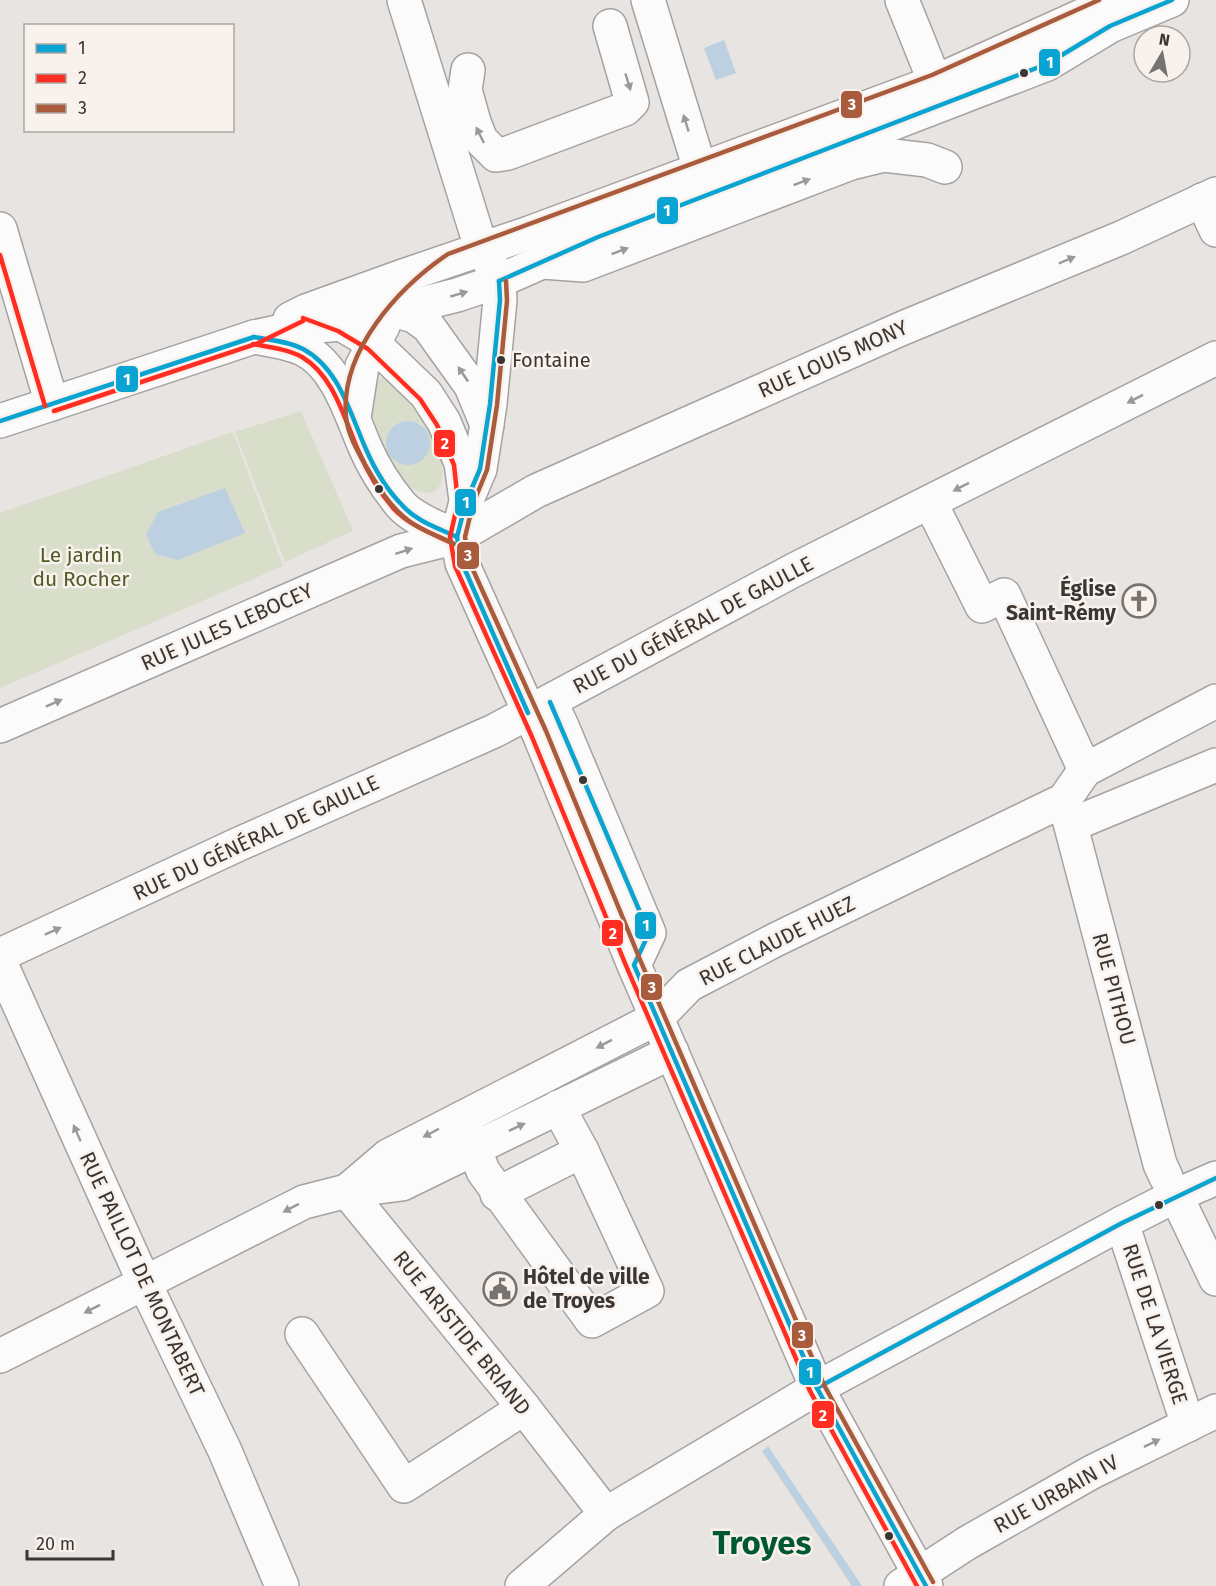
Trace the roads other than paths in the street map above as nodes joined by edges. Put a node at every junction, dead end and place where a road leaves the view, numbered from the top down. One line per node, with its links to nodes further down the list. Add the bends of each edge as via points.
1 (404, 0): 15 (street)
2 (648, 0): 11 (street, one-way to 2)
3 (902, 0): 8 (street)
4 (1172, 0): 9 (street, via 1110,26 1047,64)
5 (1099, 4): 8 (street)
6 (610, 26): 7 (street, one-way to 7, via 632,102 625,109 508,153 496,155 481,140 465,90)
7 (468, 70)
8 (935, 82): 11 (street)
9 (849, 152): 10 (street, via 927,160); 11 (street); 17 (street, one-way to 9, via 583,265)
10 (945, 167)
11 (697, 185): 15 (street); 17 (street)
12 (1209, 197): 14 (street); 30 (street, RUE LOUIS MONY, one-way to 12, via 536,491)
13 (0, 228): 24 (street)
14 (1216, 230)
15 (481, 244): 16 (street); 18 (street)
16 (451, 261): 19 (street); 20 (street, via 403,276)
17 (543, 262): 18 (street)
18 (499, 281): 19 (street, one-way to 18); 27 (street)
19 (397, 310): 20 (street); 22 (street); 27 (street, one-way to 19, via 471,386 428,326)
20 (341, 311): 21 (street, via 296,328); 21 (street, via 306,311); 22 (street)
21 (254, 337): 24 (street); 25 (street, via 303,349 318,359)
22 (373, 343): 25 (street, via 362,366); 28 (street, via 426,394 444,422 461,463)
23 (1216, 358): 29 (street, RUE DU GÉNÉRAL DE GAULLE, one-way to 29)
24 (52, 404): 26 (street)
25 (354, 418): 30 (street, via 380,476 402,506)
26 (0, 421)
27 (488, 427): 28 (street, via 480,468)
28 (466, 502): 30 (street)
29 (930, 502): 32 (street, RUE DU GÉNÉRAL DE GAULLE); 35 (street, via 982,606 1004,596)
30 (457, 537): 32 (street, via 462,563); 33 (street, RUE JULES LEBOCEY, one-way to 30, via 401,551)
31 (1216, 701): 35 (street)
32 (539, 707): 37 (street, RUE DU GÉNÉRAL DE GAULLE, one-way to 32); 39 (street, via 561,724 650,933 634,965)
33 (0, 726)
34 (1216, 765): 36 (street, RUE CLAUDE HUEZ)
35 (1085, 770): 36 (street)
36 (1068, 813): 39 (street, RUE CLAUDE HUEZ, via 776,940 689,985); 45 (street, RUE PITHOU)
37 (0, 955)
38 (0, 962): 52 (street, RUE PAILLOT DE MONTABERT, one-way to 38)
39 (657, 1018): 40 (street); 42 (street, RUE CLAUDE HUEZ, one-way to 42)
40 (672, 1052): 41 (street, RUE CLAUDE HUEZ); 55 (street)
41 (558, 1107): 43 (street, RUE CLAUDE HUEZ, one-way to 41); 44 (street)
42 (463, 1116): 43 (street); 47 (street, RUE CLAUDE HUEZ, one-way to 47, via 388,1156)
43 (473, 1148): 47 (street, RUE CLAUDE HUEZ, via 402,1184); 48 (street)
44 (582, 1151): 48 (street); 48 (street, via 647,1291 592,1321)
45 (1166, 1177)
46 (1216, 1178): 50 (street)
47 (347, 1191): 52 (street, RUE CLAUDE HUEZ, one-way to 52, via 304,1202); 56 (street, RUE ARISTIDE BRIAND)
48 (497, 1194)
49 (1181, 1206): 51 (street)
50 (1122, 1223): 55 (street); 57 (street, RUE DE LA VIERGE)
51 (1216, 1279)
52 (144, 1282): 54 (street, RUE CLAUDE HUEZ, one-way to 54); 60 (street, RUE PAILLOT DE MONTABERT, via 225,1451)
53 (302, 1334): 56 (street, via 404,1486)
54 (0, 1356)
55 (817, 1388): 58 (street); 59 (street)
56 (524, 1408): 58 (street, RUE ARISTIDE BRIAND)
57 (1202, 1418): 59 (street, RUE URBAIN IV, one-way to 57, via 967,1543 1082,1478)
58 (606, 1514): 61 (street)
59 (916, 1582)
60 (282, 1586)
61 (522, 1586)

